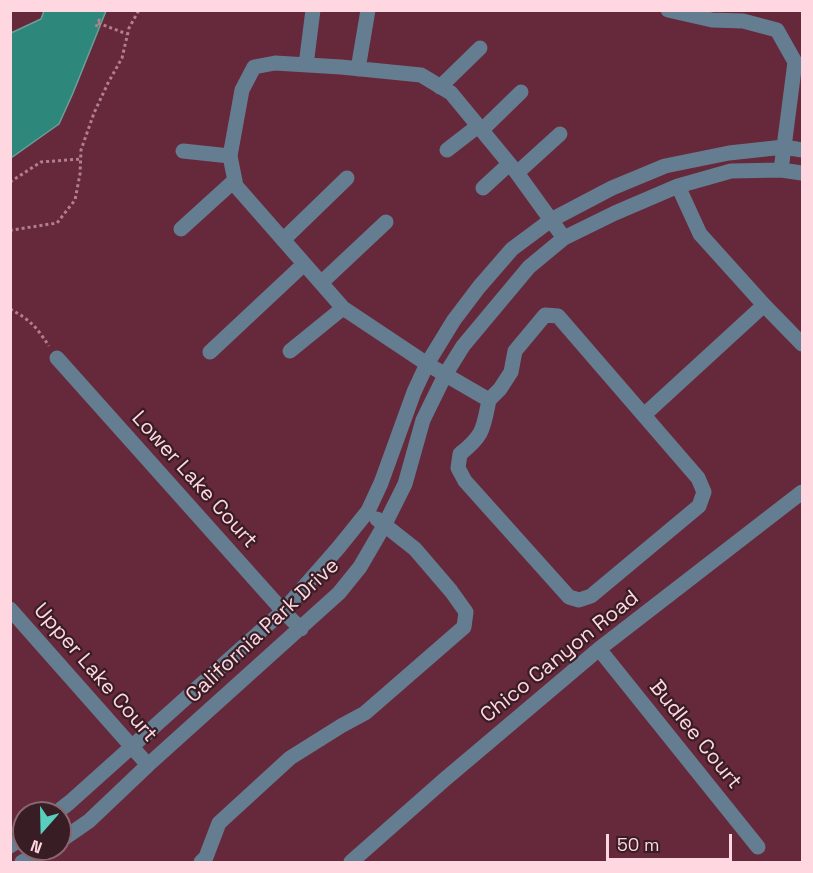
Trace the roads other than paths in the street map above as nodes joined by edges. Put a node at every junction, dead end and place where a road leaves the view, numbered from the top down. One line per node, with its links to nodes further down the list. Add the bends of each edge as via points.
1 (313, 10): 7 (street)
2 (368, 10): 8 (street)
3 (668, 10): 4 (street)
4 (685, 12): 6 (street, via 777,30)
5 (480, 48): 9 (street)
6 (799, 59): 13 (street)
7 (306, 65): 8 (street); 17 (street, via 274,63 254,67 242,90)
8 (358, 69): 9 (street, via 421,75)
9 (441, 87): 11 (street, via 451,93)
10 (521, 92): 11 (street)
11 (480, 128): 14 (street); 18 (street)
12 (560, 134): 18 (street)
13 (784, 147): 15 (street, California Park Drive); 19 (street); 25 (street, California Park Drive, via 665,166 612,188)
14 (447, 150)
15 (802, 150)
16 (183, 151): 17 (street)
17 (230, 156): 22 (street)
18 (513, 168): 24 (street); 25 (street)
19 (781, 170): 20 (street, California Park Drive); 23 (street, California Park Drive, via 731,171)
20 (802, 173)
21 (347, 178): 29 (street)
22 (235, 180): 27 (street); 29 (street)
23 (678, 186): 28 (street, California Park Drive); 32 (street, via 700,234)
24 (483, 188)
25 (552, 220): 28 (street); 38 (street, California Park Drive, via 512,249 479,287)
26 (386, 222): 31 (street)
27 (181, 228)
28 (564, 238): 39 (street, California Park Drive, via 529,267 463,346)
29 (283, 240): 30 (street)
30 (304, 264): 31 (street); 36 (street)
31 (321, 283): 33 (street)
32 (764, 305): 34 (street); 41 (street)
33 (343, 308): 35 (street); 38 (street)
34 (802, 344)
35 (290, 351)
36 (210, 352)
37 (57, 358): 46 (street, Lower Lake Court)
38 (427, 364): 39 (street); 43 (street, California Park Drive)
39 (445, 375): 40 (street); 44 (street, California Park Drive, via 423,420 405,484)
40 (489, 400): 41 (street, via 511,372 515,351 545,315 558,316); 41 (street, via 483,430 460,454 458,468 465,481 569,597 579,600 591,596 699,506 704,492 698,478)
41 (644, 415)
42 (802, 492): 48 (street, Chico Canyon Road)
43 (368, 512): 44 (street); 46 (street, California Park Drive)
44 (385, 524): 47 (street, California Park Drive, via 360,567); 56 (street, via 415,549 451,591 466,612 464,627 365,713 290,758 219,823)
45 (10, 609): 49 (street, Upper Lake Court)
46 (283, 611): 47 (street, Lower Lake Court); 49 (street, California Park Drive)
47 (301, 629): 50 (street, California Park Drive)
48 (599, 649): 53 (street, Budlee Court); 57 (street, Chico Canyon Road)
49 (132, 747): 50 (street, Upper Lake Court); 51 (street, California Park Drive)
50 (148, 765): 52 (street, California Park Drive)
51 (71, 801)
52 (72, 833)
53 (758, 847)
54 (10, 852): 55 (street)
55 (17, 862)
56 (201, 862)
57 (351, 862)

